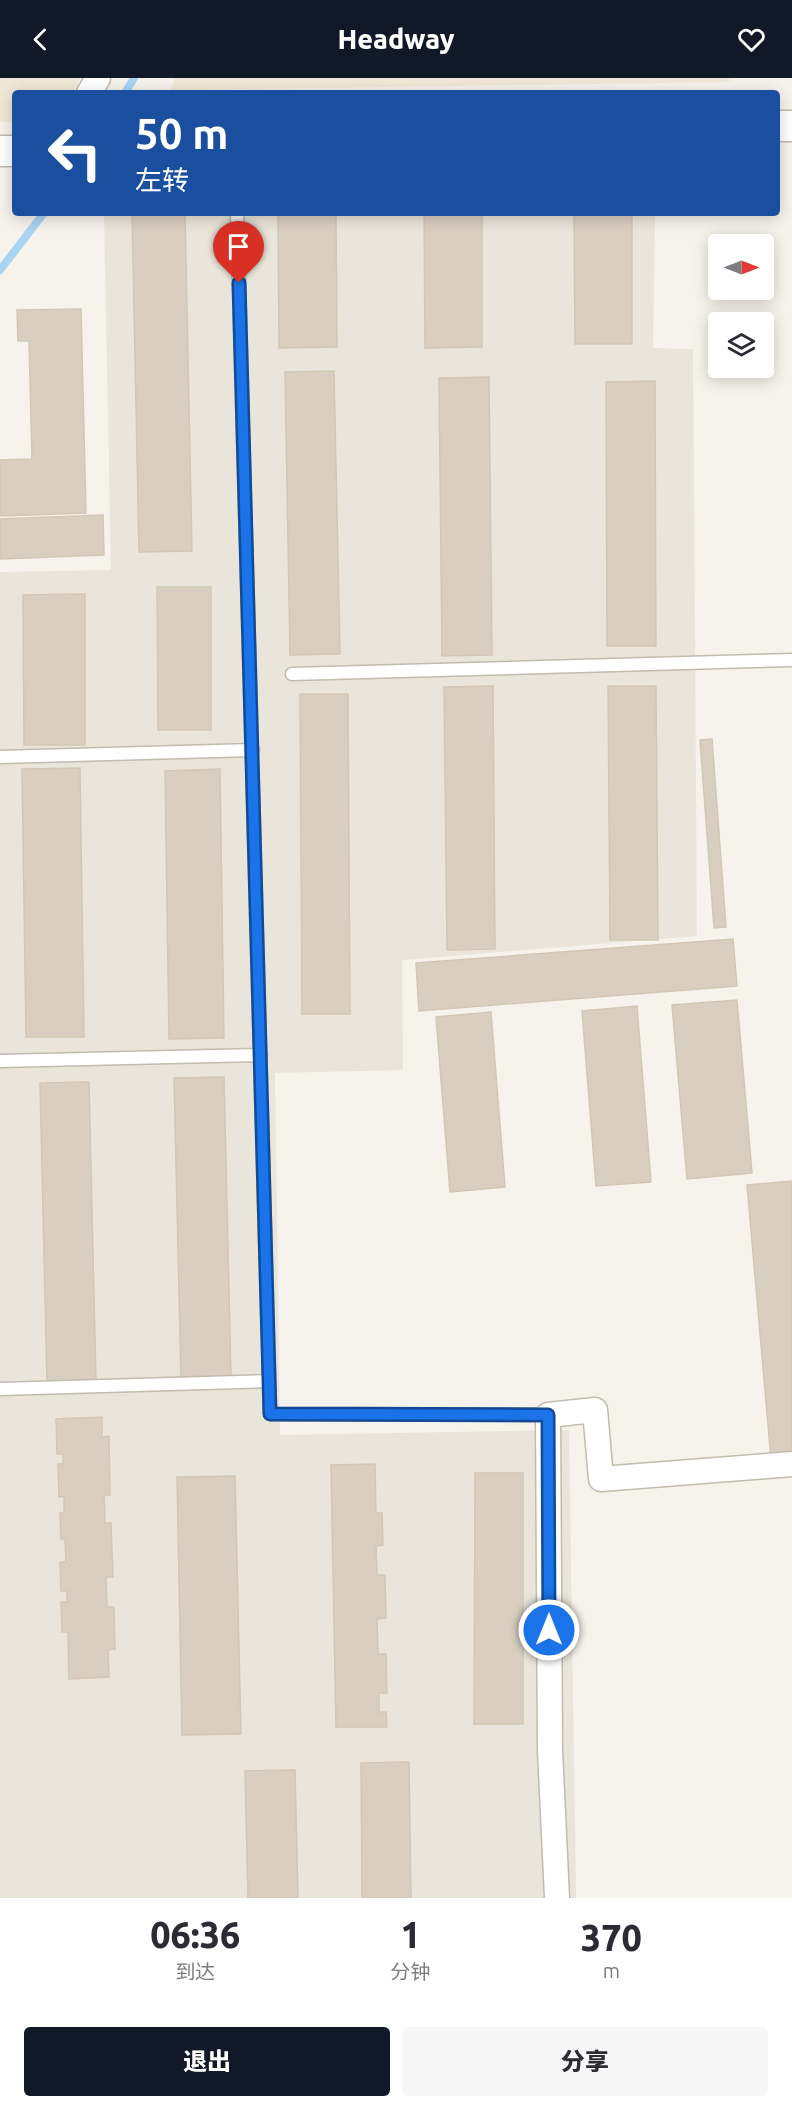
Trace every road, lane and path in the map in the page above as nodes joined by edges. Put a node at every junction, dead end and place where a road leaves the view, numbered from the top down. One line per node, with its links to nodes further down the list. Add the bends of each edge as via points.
1 (237, 216): 4 (lane)
2 (792, 660): 3 (lane)
3 (292, 674)
4 (253, 750): 5 (lane); 6 (lane)
5 (0, 757)
6 (261, 1055): 7 (lane); 8 (lane)
7 (0, 1060)
8 (269, 1382): 9 (lane); 10 (lane, via 270,1414)
9 (0, 1389)
10 (548, 1415): 11 (street, via 595,1410 601,1479); 12 (street, via 550,1750)
11 (792, 1464)
12 (557, 1898)

